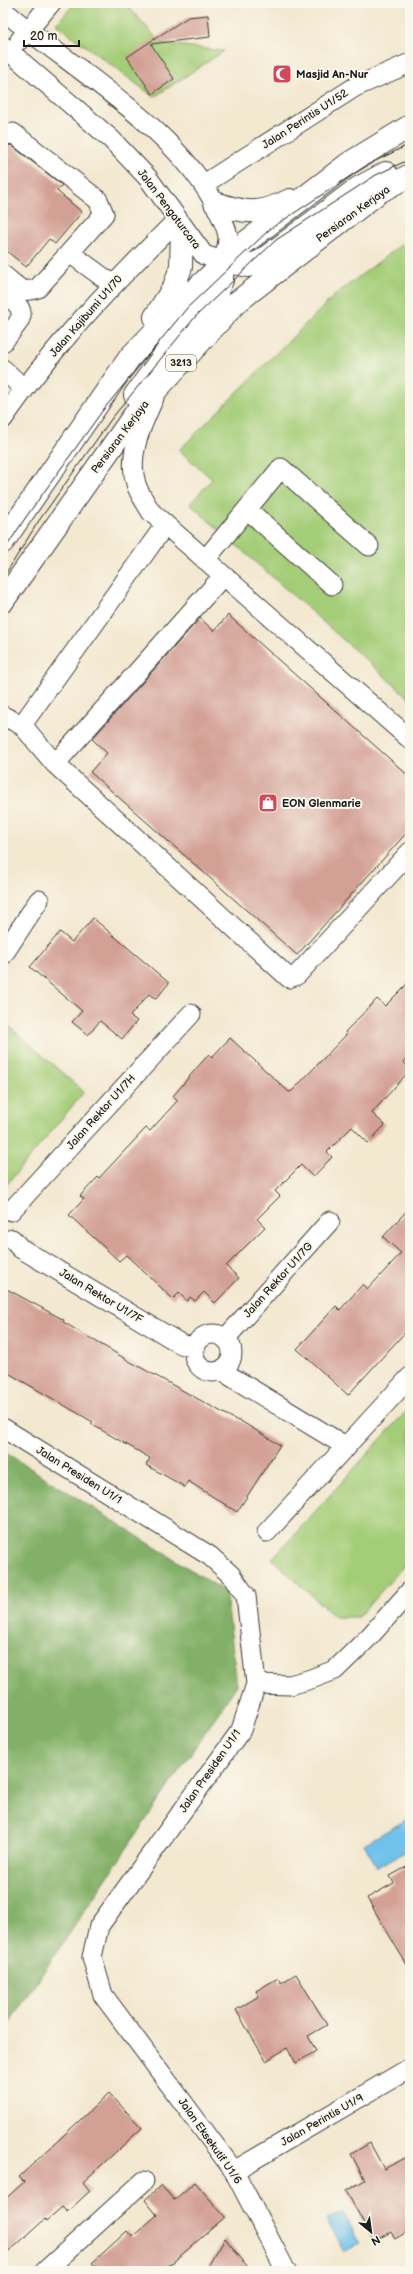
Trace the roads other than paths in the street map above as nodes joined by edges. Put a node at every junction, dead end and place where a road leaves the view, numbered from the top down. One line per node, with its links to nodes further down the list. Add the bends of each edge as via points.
1 (51, 3): 3 (street)
2 (3, 10): 3 (street)
3 (28, 31): 4 (street); 10 (street, via 143,119)
4 (7, 49): 13 (street, Jalan Pengaturcara, via 111,139 148,178)
5 (410, 63): 10 (street, Jalan Perintis U1/52, via 355,87)
6 (410, 126): 11 (main road, via 348,164)
7 (3, 136): 14 (street, via 13,133 98,200 104,214)
8 (410, 160): 15 (main road, via 358,188 261,261 248,266)
9 (410, 175): 23 (main road, Persiaran Kerjaya / 3213, via 379,192 236,303)
10 (204, 184): 12 (street)
11 (319, 186): 12 (main road, via 268,210 242,212); 15 (main road)
12 (215, 204): 15 (street, via 228,237)
13 (180, 224): 15 (street, Jalan Pengaturcara, via 204,255); 17 (street, Jalan Kajibumi U1/70); 20 (main road, via 181,267 174,287)
14 (70, 253): 16 (street, via 38,288 29,292 23,291); 17 (street)
15 (223, 261): 20 (main road); 27 (main road, via 222,280 214,298 176,339 99,446)
16 (3, 275)
17 (112, 284): 22 (street, Jalan Kajibumi U1/70)
18 (3, 292): 19 (street, via 19,304 22,312 20,319)
19 (3, 342)
20 (130, 357): 28 (main road)
21 (3, 369): 22 (street)
22 (24, 388): 24 (street, Jalan Kajibumi U1/70)
23 (157, 389): 26 (street, via 137,436 133,460 136,485 151,512); 27 (main road, Persiaran Kerjaya / 3213, via 137,411)
24 (3, 419)
25 (248, 510): 29 (street, via 282,468); 30 (street); 32 (street)
26 (165, 525): 30 (street); 35 (street)
27 (47, 539): 33 (main road, Persiaran Kerjaya / 3213)
28 (3, 542)
29 (369, 546)
30 (205, 560): 31 (street)
31 (223, 576): 36 (street); 37 (street)
32 (332, 585)
33 (3, 601)
34 (3, 716): 35 (street)
35 (22, 725): 37 (street)
36 (410, 739)
37 (55, 764): 38 (street, via 289,978 297,975)
38 (410, 852)
39 (39, 900): 40 (street)
40 (3, 956)
41 (190, 1014): 42 (street, Jalan Rektor U1/7H)
42 (7, 1210): 44 (street, via 17,1220 18,1225 17,1230)
43 (330, 1221): 45 (street, Jalan Rektor U1/7G)
44 (7, 1241): 46 (street, Jalan Rektor U1/7F, via 181,1344)
45 (225, 1338): 46 (street, via 220,1335 208,1335 202,1338); 47 (street, via 232,1354)
46 (195, 1348): 47 (street, via 195,1359 202,1368 213,1371)
47 (224, 1368): 50 (street, via 230,1376)
48 (410, 1377): 50 (street)
49 (3, 1428): 53 (street, Jalan Presiden U1/1, via 210,1556 231,1575 246,1596)
50 (347, 1447): 51 (street)
51 (268, 1532)
52 (410, 1591): 53 (street, via 335,1670 290,1685)
53 (256, 1684): 54 (street, Jalan Presiden U1/1, via 241,1730 99,1926 92,1957 103,1995)
54 (135, 2040): 56 (street, Jalan Eksekutif U1/6)
55 (410, 2068): 56 (street, Jalan Perintis U1/9)
56 (234, 2172): 59 (street, Jalan Eksekutif U1/6)
57 (144, 2181): 58 (street)
58 (45, 2271)
59 (286, 2271)

